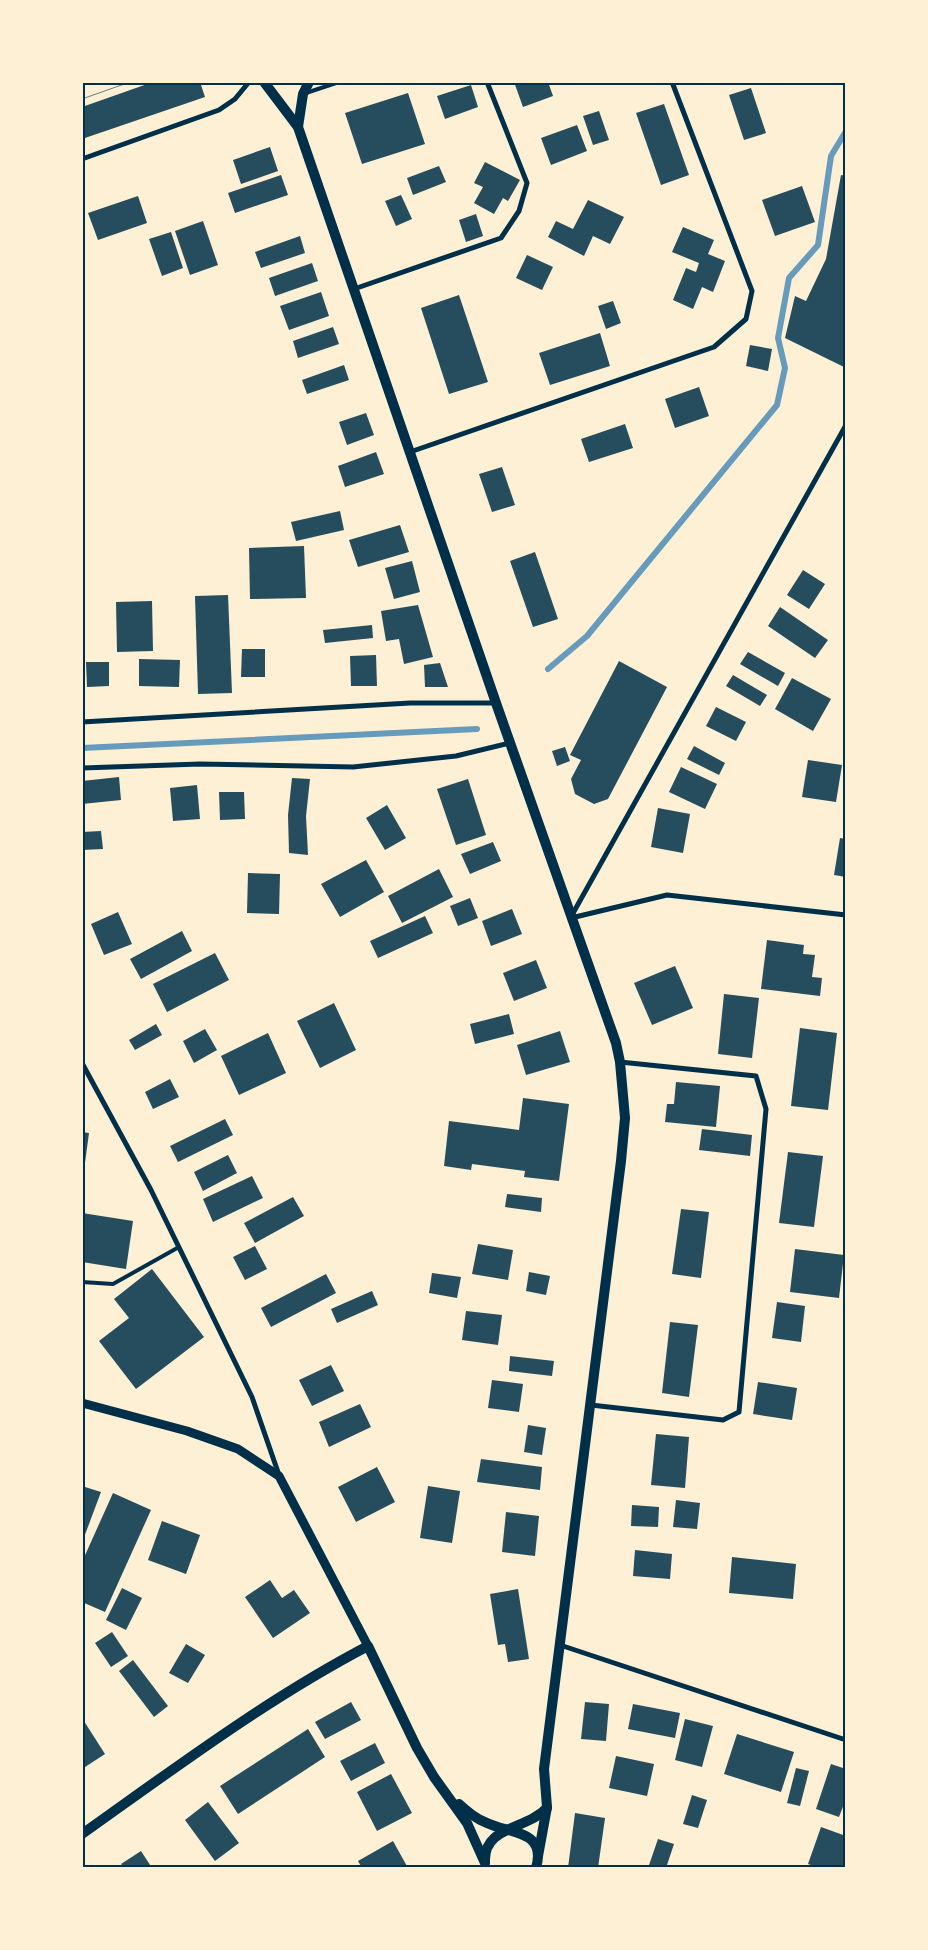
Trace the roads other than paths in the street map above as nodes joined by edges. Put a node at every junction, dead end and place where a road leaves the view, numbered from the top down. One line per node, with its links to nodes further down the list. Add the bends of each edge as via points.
1 (249, 82): 9 (street, via 235,100 219,110)
2 (264, 82): 8 (main road)
3 (309, 82): 7 (main road)
4 (339, 82): 7 (lane)
5 (487, 82): 10 (street, via 528,183 519,211 501,238)
6 (672, 82): 12 (street, via 752,291 746,318 714,347)
7 (303, 94): 8 (main road)
8 (298, 127): 10 (main road)
9 (82, 159)
10 (353, 289): 12 (main road)
11 (846, 425): 18 (street)
12 (410, 452): 13 (main road)
13 (496, 703): 14 (street, via 401,704); 15 (main road)
14 (82, 722)
15 (510, 743): 16 (street, via 456,756 353,767 200,764); 18 (main road)
16 (82, 768)
17 (846, 915): 18 (street, via 667,895)
18 (571, 918): 19 (main road, via 595,979)
19 (620, 1062): 24 (main road, via 625,1118); 24 (street, via 756,1076 766,1109 739,1412 723,1420)
20 (82, 1063): 21 (street)
21 (179, 1247): 22 (lane, via 113,1284); 25 (street, via 252,1397)
22 (82, 1282)
23 (82, 1403): 25 (street, via 187,1431 238,1449)
24 (592, 1405): 26 (main road)
25 (279, 1476): 27 (street)
26 (560, 1645): 28 (street); 30 (main road, via 544,1769)
27 (368, 1646): 29 (main road, via 417,1748); 32 (main road, via 217,1738)
28 (846, 1740)
29 (449, 1795): 31 (main road, via 471,1815); 34 (main road, via 467,1823)
30 (548, 1807): 31 (main road, via 538,1817); 33 (main road)
31 (508, 1830): 33 (main road, via 529,1836 536,1845); 34 (main road, via 489,1842 485,1852)
32 (82, 1834)
33 (538, 1856): 35 (main road)
34 (486, 1865)
35 (536, 1867)

